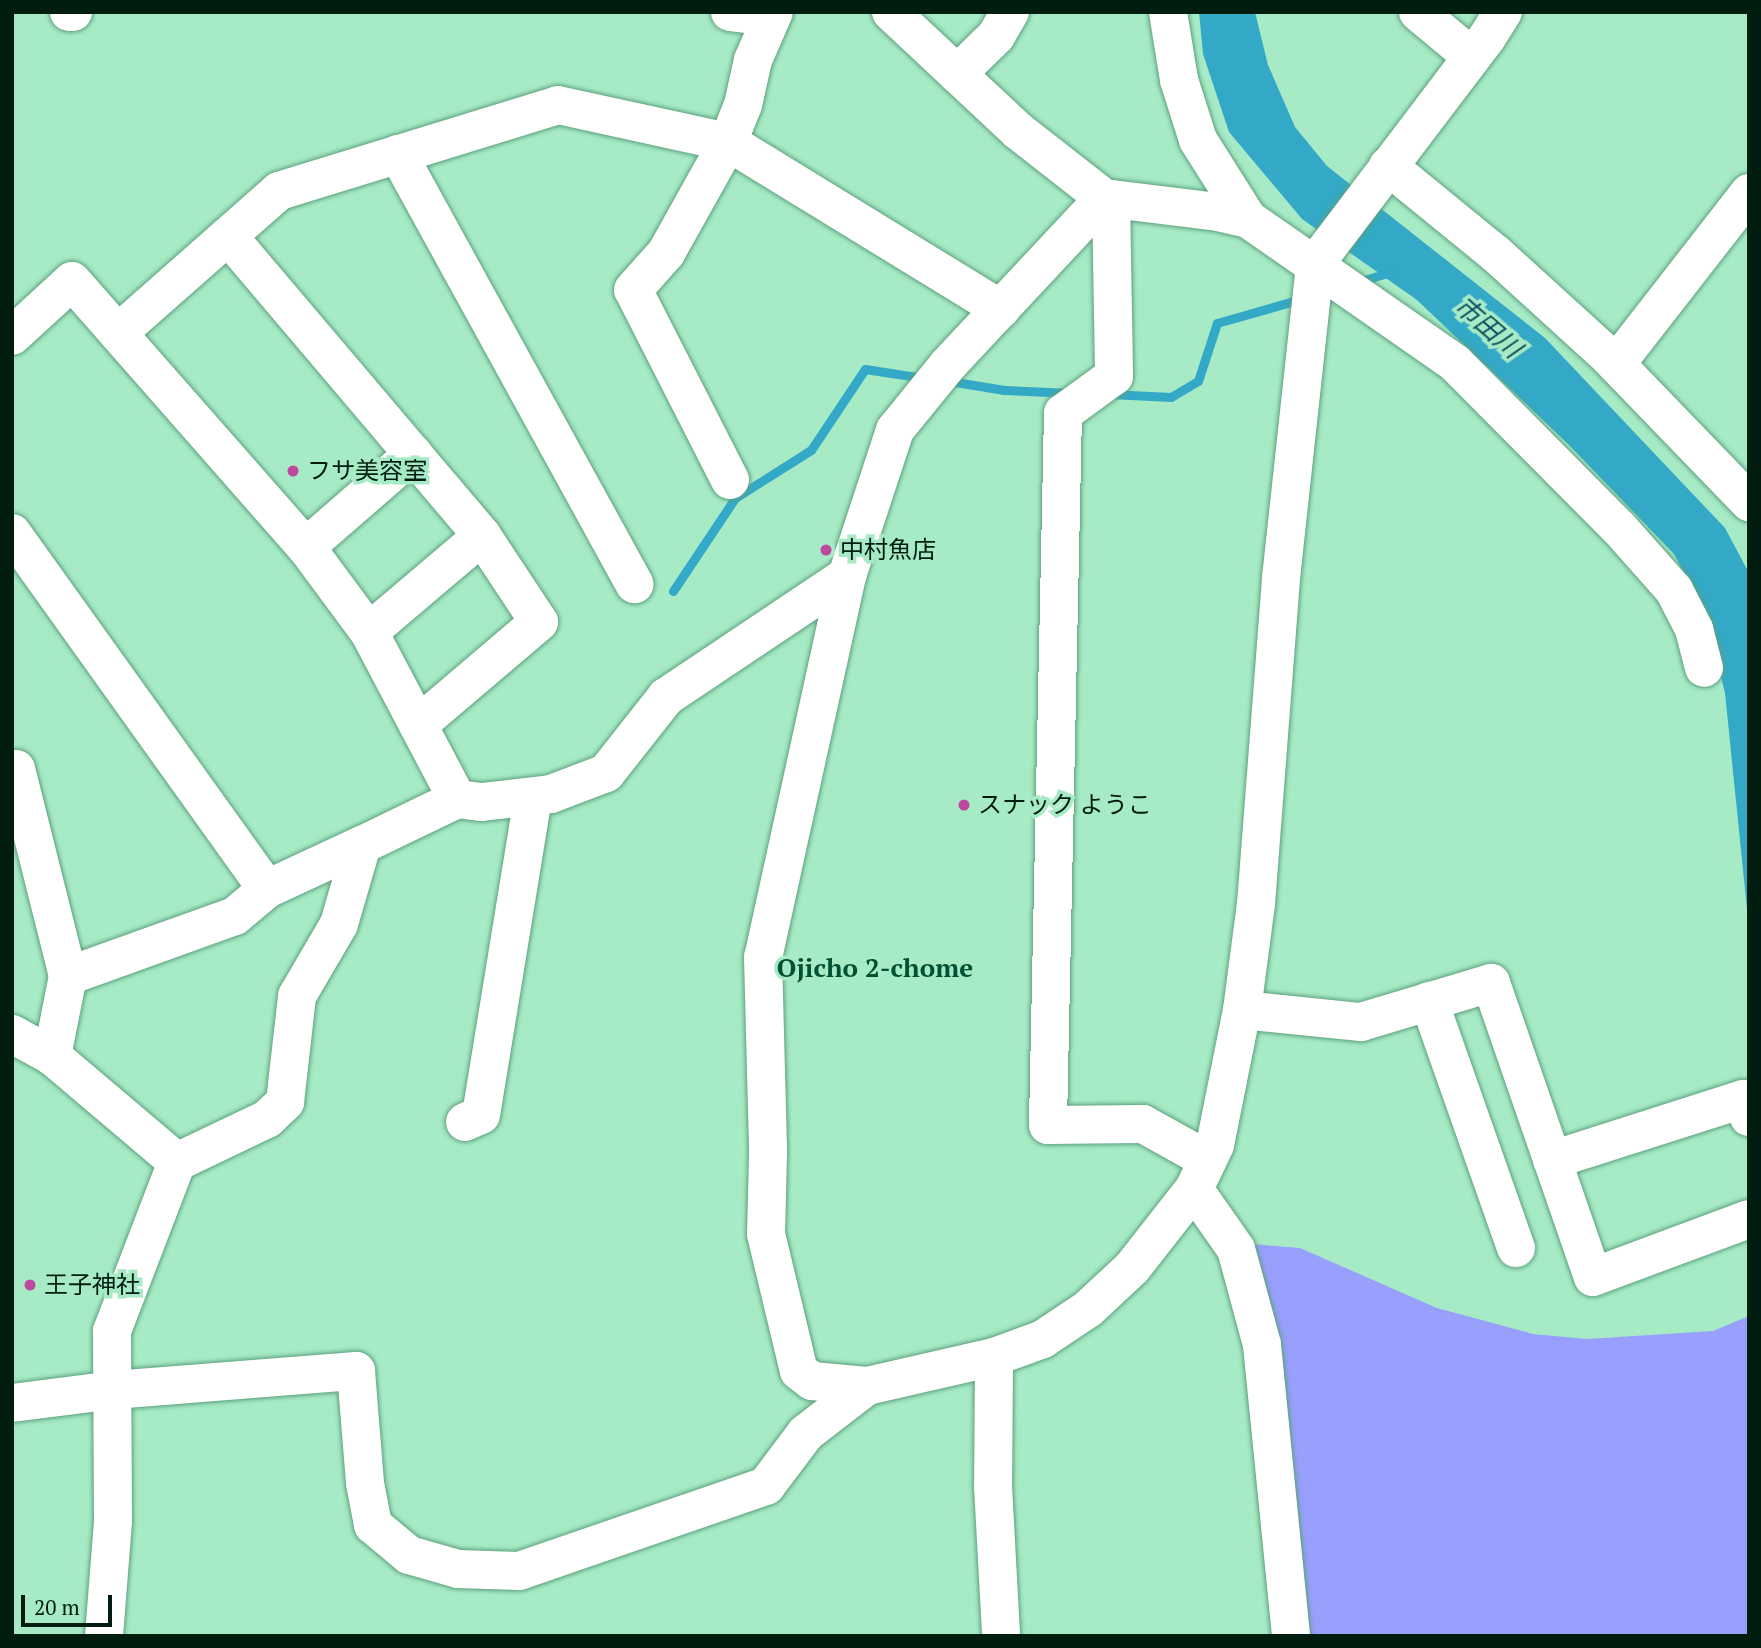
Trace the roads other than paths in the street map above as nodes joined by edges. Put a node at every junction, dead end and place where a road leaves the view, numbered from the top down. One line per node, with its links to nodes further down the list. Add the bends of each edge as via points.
1 (730, 12): 7 (street)
2 (891, 12): 9 (street)
3 (1010, 12): 9 (street, via 996,36)
4 (1168, 12): 15 (street, via 1179,80 1199,139)
5 (1418, 12): 8 (street)
6 (1503, 12): 8 (street)
7 (772, 15): 10 (street)
8 (1472, 58): 12 (street)
9 (957, 74): 14 (street, via 1017,130)
10 (728, 142): 11 (street, via 558,105); 18 (street); 23 (street, via 666,253 633,290)
11 (398, 154): 16 (street, via 279,191); 29 (street)
12 (1381, 175): 17 (street); 21 (street, via 1496,254)
13 (1749, 193): 21 (street)
14 (1107, 199): 15 (street); 18 (street); 47 (street, via 1114,376 1063,413 1048,1125 1143,1124)
15 (1248, 219): 17 (street)
16 (228, 236): 19 (street); 22 (street)
17 (1315, 264): 31 (street, via 1455,363 1619,528 1674,590 1694,629); 40 (street, via 1281,578 1256,904)
18 (1001, 309): 28 (street, via 895,430)
19 (118, 333): 20 (street, via 72,281); 27 (street)
20 (12, 336)
21 (1616, 364): 24 (street)
22 (413, 454): 26 (street); 27 (street)
23 (730, 480)
24 (1749, 502)
25 (12, 533): 37 (street)
26 (482, 536): 30 (street); 32 (street, via 539,622)
27 (306, 547): 30 (street)
28 (847, 576): 34 (street, via 666,697 606,773); 51 (street, via 763,957 766,1234 799,1371 812,1381)
29 (634, 584)
30 (369, 632): 32 (street)
31 (1704, 668)
32 (418, 725): 35 (street)
33 (12, 770): 38 (street, via 16,769)
34 (533, 797): 35 (street, via 482,802); 44 (street, via 481,1115)
35 (457, 799): 36 (street)
36 (362, 845): 37 (street); 46 (street, via 339,924 298,996 285,1102 267,1119)
37 (267, 889): 38 (street, via 234,916)
38 (68, 976): 42 (street)
39 (1429, 1002): 40 (street, via 1361,1021); 45 (street, via 1491,983); 49 (street)
40 (1242, 1010): 47 (street, via 1215,1144)
41 (12, 1034): 42 (street)
42 (52, 1056): 46 (street)
43 (1749, 1117): 45 (street, via 1743,1099)
44 (465, 1122)
45 (1552, 1160): 48 (street, via 1593,1277)
46 (177, 1162): 52 (street, via 113,1331)
47 (1201, 1174): 50 (street, via 1132,1268 1088,1309 1043,1339); 56 (street, via 1236,1249 1262,1345)
48 (1749, 1219)
49 (1516, 1248)
50 (994, 1357): 51 (street); 55 (street, via 993,1486)
51 (867, 1386): 52 (street, via 806,1433 766,1486 519,1571 458,1569 409,1555 373,1525 356,1371)
52 (113, 1391): 53 (street); 54 (street, via 113,1521)
53 (12, 1403)
54 (104, 1636)
55 (1001, 1636)
56 (1291, 1636)

